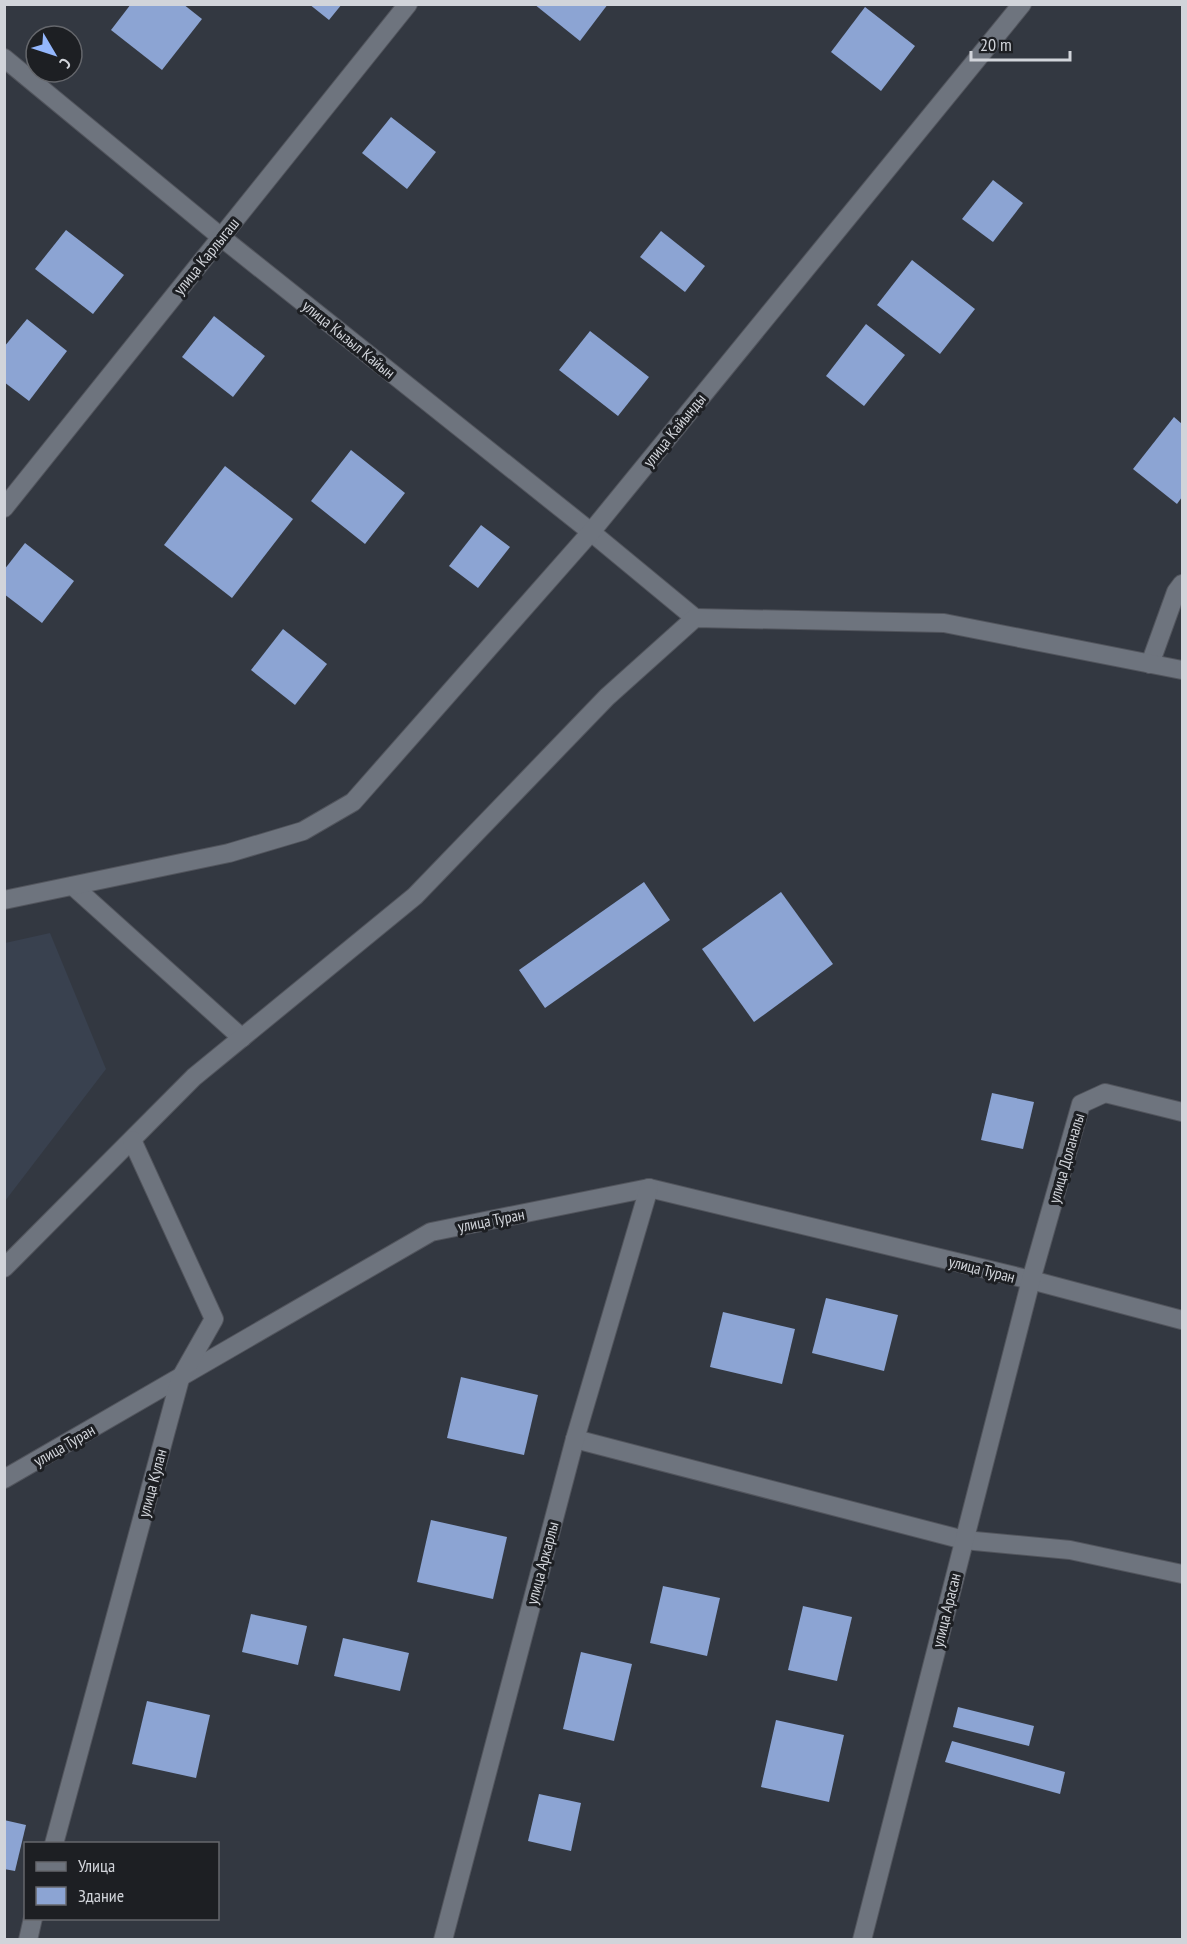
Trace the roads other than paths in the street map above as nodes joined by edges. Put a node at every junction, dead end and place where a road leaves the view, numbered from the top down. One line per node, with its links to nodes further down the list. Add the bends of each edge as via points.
1 (408, 4): 4 (street, улица Карлыгаш)
2 (1022, 4): 6 (street, улица Кайынды)
3 (4, 58): 4 (street, улица Кызыл Кайын)
4 (221, 237): 5 (street, улица Карлыгаш); 6 (street, улица Кызыл Кайын)
5 (4, 508)
6 (591, 532): 8 (street, улица Кызыл Кайын); 11 (street, улица Кайынды, via 352,802 303,831 230,853)
7 (1182, 584): 9 (street)
8 (695, 618): 9 (street, via 944,623); 13 (street, via 607,698 415,896)
9 (1150, 664): 10 (street)
10 (1182, 670)
11 (73, 886): 12 (street, улица Кайынды); 13 (street)
12 (4, 900)
13 (242, 1038): 15 (street, via 194,1077)
14 (1182, 1112): 18 (street, улица Доланалы, via 1105,1093 1081,1104)
15 (132, 1140): 17 (street); 20 (street, улица Кулан, via 214,1319)
16 (649, 1188): 18 (street, улица Туран); 20 (street, улица Туран, via 431,1232); 21 (street, улица Аркарлы)
17 (4, 1268)
18 (1031, 1281): 19 (street, улица Туран); 23 (street, улица Арасан)
19 (1182, 1320)
20 (180, 1379): 22 (street, улица Туран); 25 (street, улица Кулан)
21 (575, 1439): 23 (street); 28 (street, улица Аркарлы)
22 (4, 1479)
23 (964, 1540): 24 (street, via 1071,1550); 29 (street, улица Арасан)
24 (1182, 1574)
25 (55, 1842)
26 (33, 1920): 27 (street)
27 (28, 1940)
28 (443, 1940)
29 (862, 1940)

